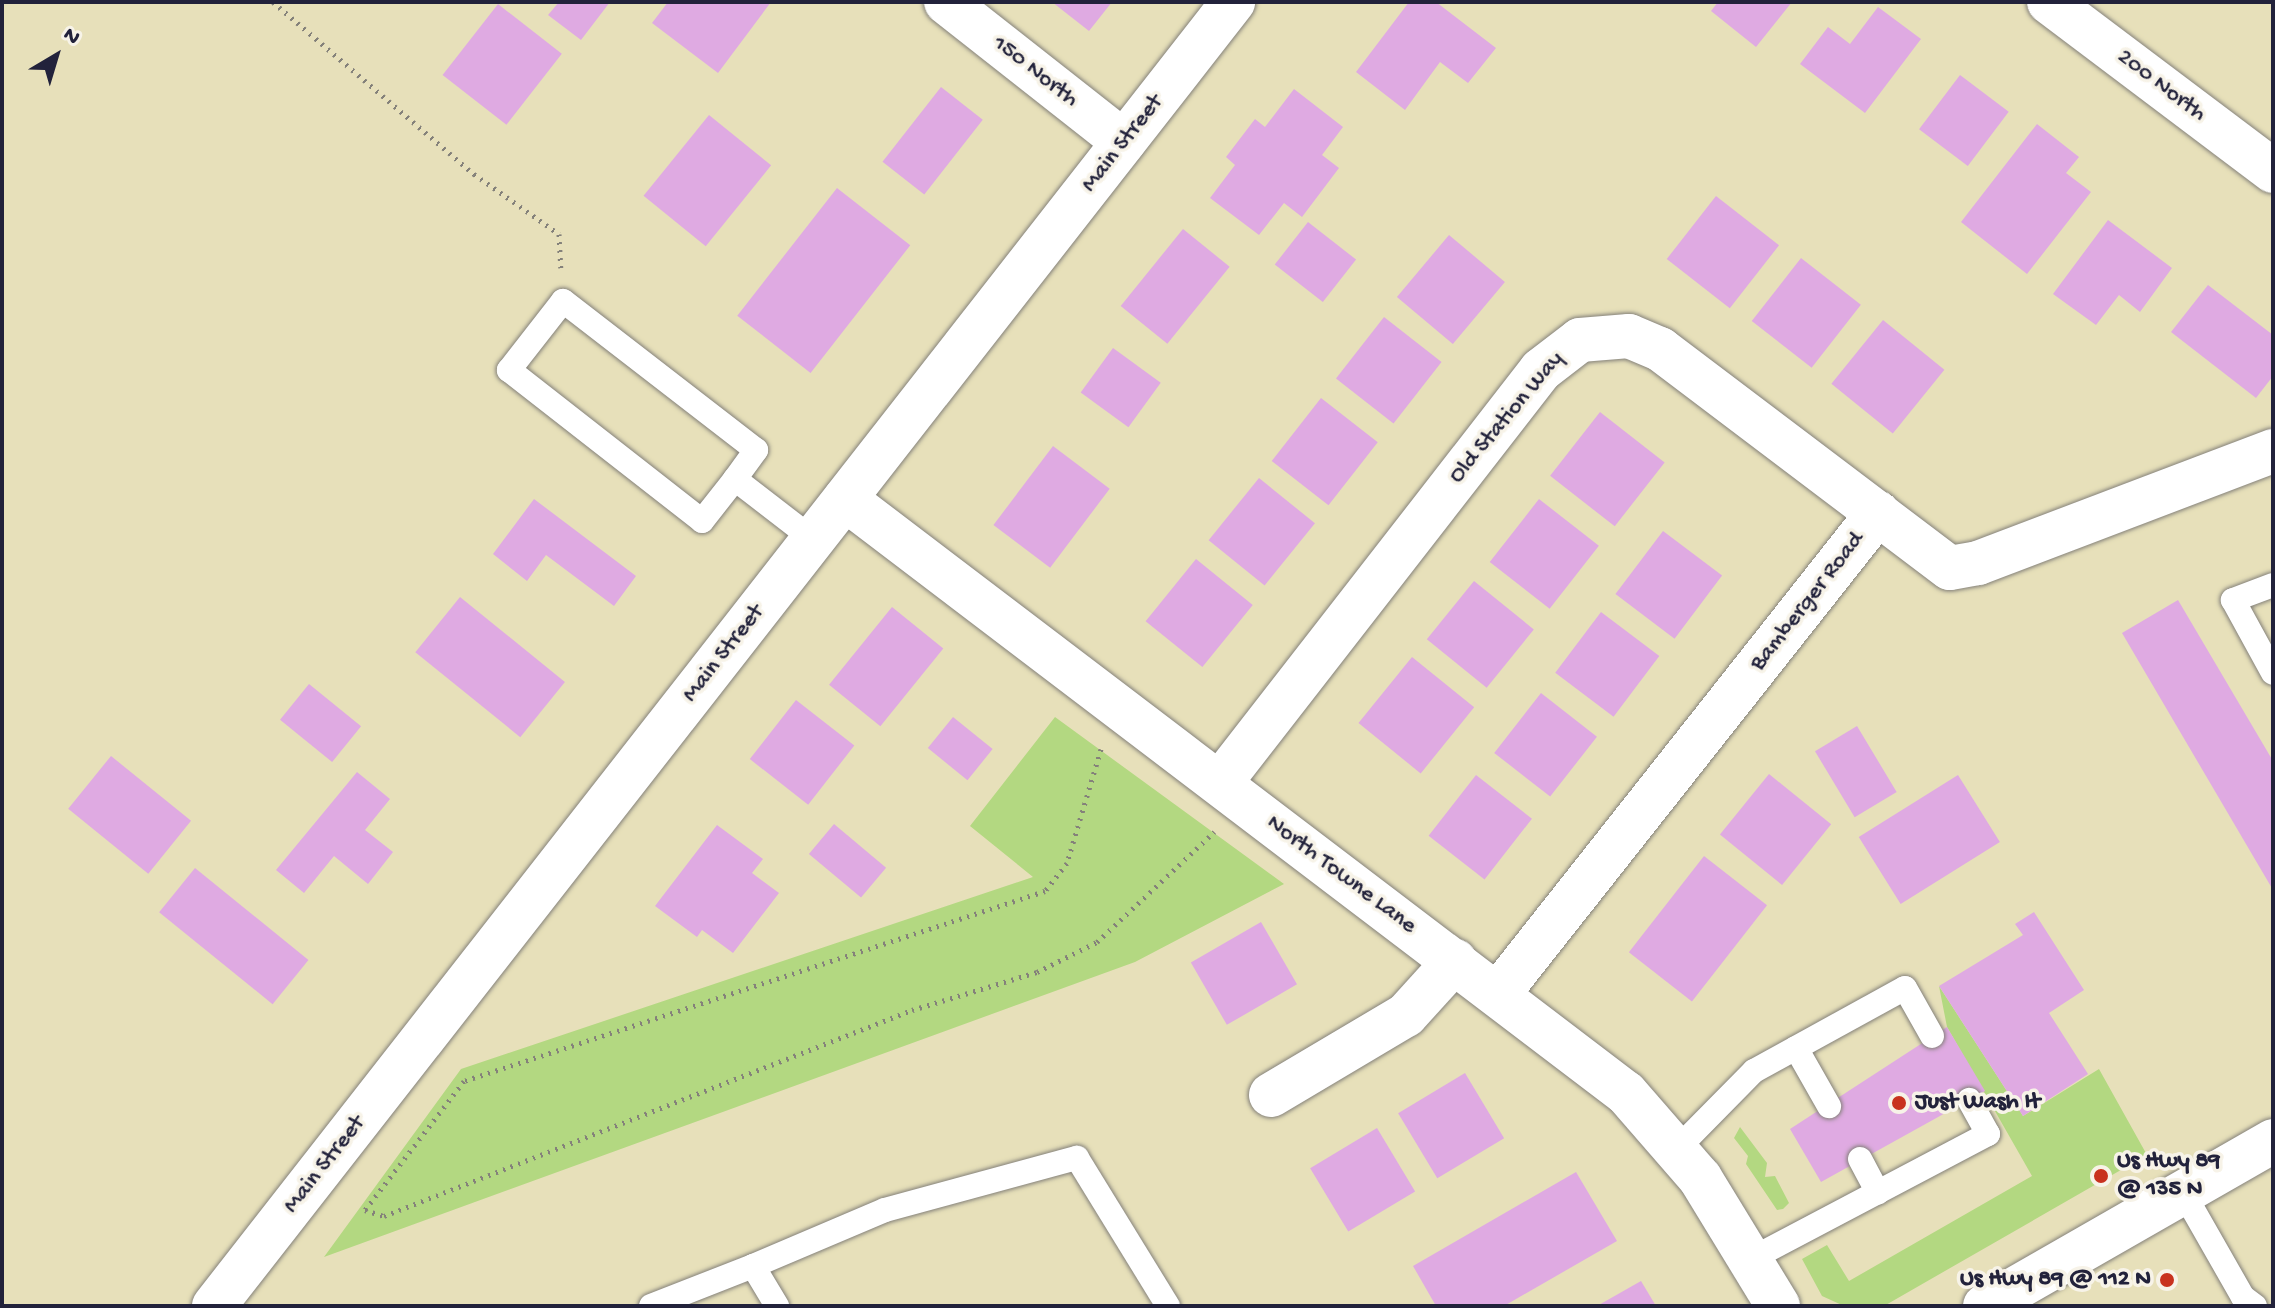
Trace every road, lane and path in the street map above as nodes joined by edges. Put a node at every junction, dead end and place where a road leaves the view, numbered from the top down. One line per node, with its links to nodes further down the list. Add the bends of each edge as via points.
1 (273, 2): 7 (path, via 474,174)
2 (946, 2): 5 (street, 150 North)
3 (1233, 2): 5 (street, Main Street)
4 (2049, 2): 6 (street, 200 North)
5 (1124, 142): 10 (street, Main Street)
6 (2273, 171)
7 (559, 234)
8 (2273, 451): 11 (street, Bamberger Road, via 1978,563 1950,568)
9 (735, 479): 9 (lane, via 702,521 509,370 563,301 756,450); 12 (lane)
10 (845, 499): 12 (street, Main Street); 16 (street, North Towne Lane)
11 (1878, 513): 16 (street, Old Station Way, via 1660,349 1629,336 1580,340 1541,370); 19 (street, Bamberger Road)
12 (814, 540): 32 (street, Main Street)
13 (2273, 585): 14 (lane, via 2233,600)
14 (2273, 673)
15 (1103, 740): 17 (path, via 1067,863 1045,891 464,1081 365,1210 384,1216 912,1010 1037,972 1097,942)
16 (1220, 783): 18 (street, North Towne Lane)
17 (1217, 828)
18 (1455, 961): 19 (street, North Towne Lane); 22 (street, via 1406,1015)
19 (1498, 994): 26 (street, North Towne Lane, via 1626,1093)
20 (1932, 1036): 21 (lane, via 1905,988)
21 (1796, 1048): 24 (lane); 26 (lane, via 1754,1071)
22 (1271, 1095)
23 (1969, 1100): 29 (lane, via 1988,1134)
24 (1829, 1106)
25 (2273, 1141): 28 (street)
26 (1677, 1149): 30 (street, North Towne Lane)
27 (1860, 1159): 29 (lane)
28 (2183, 1192): 37 (street); 38 (lane, via 2243,1297)
29 (1878, 1193): 30 (lane)
30 (1751, 1259): 36 (street, North Towne Lane)
31 (753, 1266): 33 (lane); 34 (lane); 35 (lane, via 885,1210 1077,1158)
32 (214, 1306)
33 (651, 1306)
34 (777, 1306)
35 (1168, 1306)
36 (1778, 1306)
37 (1985, 1306)
38 (2255, 1306)

